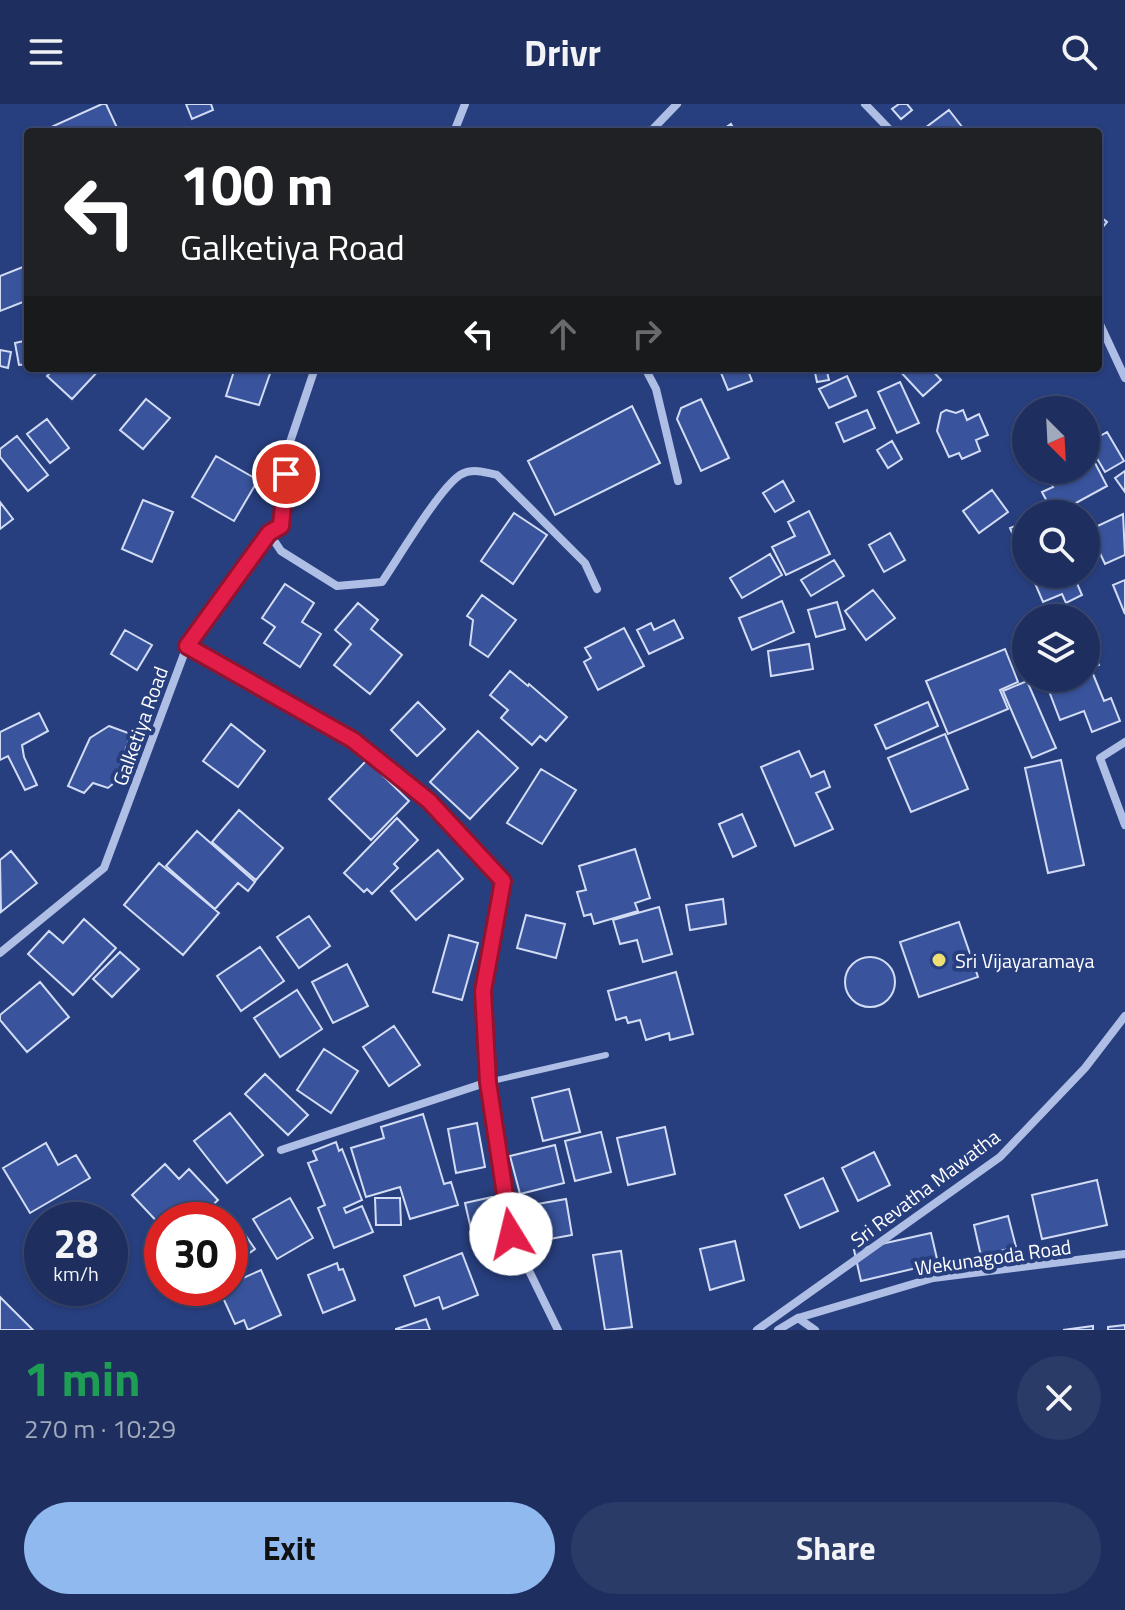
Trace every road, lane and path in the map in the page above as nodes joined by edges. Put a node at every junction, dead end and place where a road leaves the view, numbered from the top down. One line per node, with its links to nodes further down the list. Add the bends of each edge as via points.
1 (465, 104): 4 (street)
2 (677, 104): 5 (street)
3 (865, 104): 6 (street)
4 (456, 128)
5 (654, 128)
6 (888, 128)
7 (1102, 329): 10 (street)
8 (314, 372): 12 (street, via 288,448 281,526)
9 (647, 372): 11 (street)
10 (1125, 378)
11 (678, 481)
12 (269, 533): 13 (street, via 281,551 337,586 382,582 443,492 461,474 477,470 497,475 585,563); 14 (street)
13 (597, 589)
14 (187, 646): 17 (street, Galketiya Road, via 104,868); 20 (street, Galketiya Road, via 353,740 429,801 503,881 483,991)
15 (1125, 742): 16 (street, via 1100,758)
16 (1125, 825)
17 (0, 953)
18 (1125, 1016): 25 (street, Sri Revatha Mawatha, via 1085,1068 1000,1157)
19 (606, 1055): 20 (lane)
20 (488, 1082): 21 (street); 24 (street, Galketiya Road, via 511,1234)
21 (281, 1150)
22 (1125, 1254): 23 (street, Wekunagoda Road, via 933,1278)
23 (798, 1318): 26 (street, Wekunagoda Road); 27 (street)
24 (558, 1330)
25 (757, 1330)
26 (778, 1330)
27 (815, 1330)

